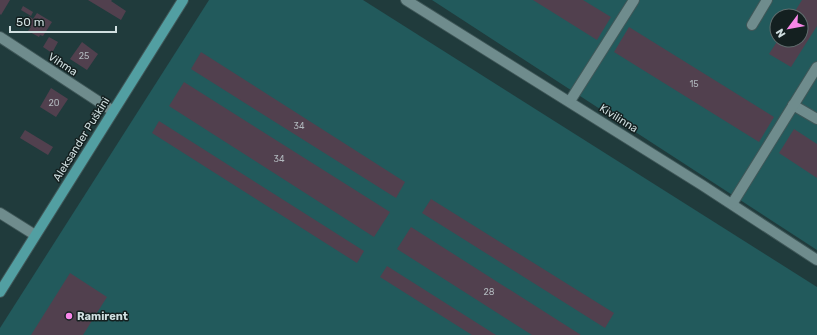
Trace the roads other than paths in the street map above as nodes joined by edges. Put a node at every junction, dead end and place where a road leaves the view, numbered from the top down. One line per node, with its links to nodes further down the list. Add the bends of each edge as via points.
1 (183, 0): 10 (main road, Aleksander Puškini)
2 (406, 0): 8 (street, Kivilinna)
3 (634, 0): 8 (street)
4 (767, 0): 5 (street)
5 (752, 25)
6 (0, 37): 10 (street, Vihma)
7 (817, 67): 9 (street)
8 (570, 101): 12 (street, Kivilinna)
9 (793, 105): 11 (street); 12 (street)
10 (113, 111): 14 (main road, Aleksander Puškini)
11 (817, 119)
12 (732, 204): 15 (street, Kivilinna)
13 (0, 213): 14 (street)
14 (35, 235): 16 (main road, Aleksander Puškini)
15 (817, 260)
16 (0, 292)

